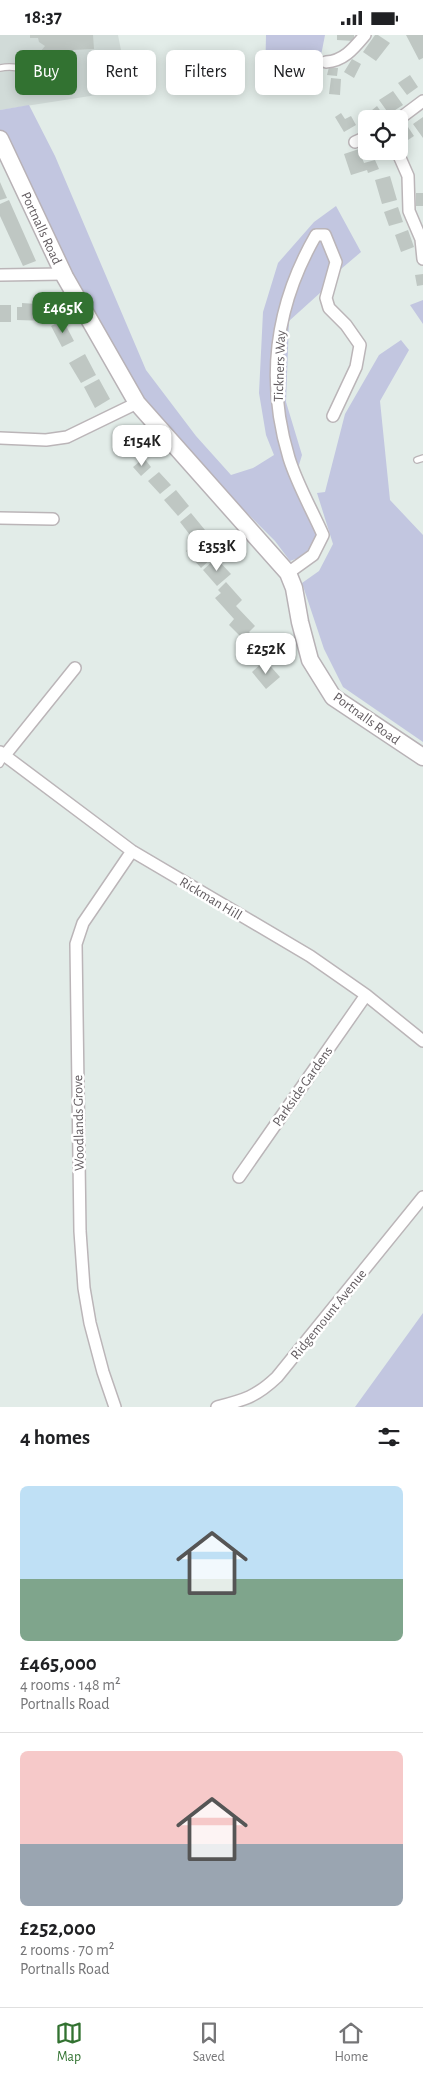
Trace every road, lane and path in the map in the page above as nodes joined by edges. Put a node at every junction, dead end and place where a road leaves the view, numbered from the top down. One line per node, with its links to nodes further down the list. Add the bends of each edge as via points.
1 (365, 35): 2 (street, via 346,55)
2 (326, 62)
3 (15, 67): 4 (lane)
4 (0, 68)
5 (423, 101): 6 (street)
6 (408, 112)
7 (0, 139): 13 (street, Portnalls Road)
8 (358, 141): 9 (street)
9 (355, 142)
10 (401, 160): 11 (street, via 408,176 408,211)
11 (417, 217): 12 (street)
12 (423, 259)
13 (64, 274): 14 (street); 15 (street, Portnalls Road)
14 (0, 275)
15 (137, 403): 17 (street, via 67,437); 20 (street, Portnalls Road)
16 (333, 416): 20 (street, Tickners Way, via 356,367 360,345 329,308 326,298 336,261 326,235 316,235 293,280 279,328 276,375 278,417 290,460 322,535 313,555)
17 (0, 439)
18 (0, 517): 19 (street)
19 (54, 519)
20 (288, 573): 23 (street, Portnalls Road, via 310,660 333,697)
21 (75, 668): 22 (street)
22 (2, 757): 24 (street, Rickman Hill)
23 (423, 757)
24 (132, 851): 25 (street, Rickman Hill, via 310,956); 29 (street, Woodlands Grove, via 83,923 78,933 76,954 80,1231 84,1288 90,1323)
25 (366, 995): 26 (street, Rickman Hill); 27 (street, Parkside Gardens)
26 (423, 1041)
27 (238, 1177)
28 (423, 1197): 30 (street, Ridgemount Avenue, via 277,1377 262,1392)
29 (115, 1407)
30 (217, 1407)

